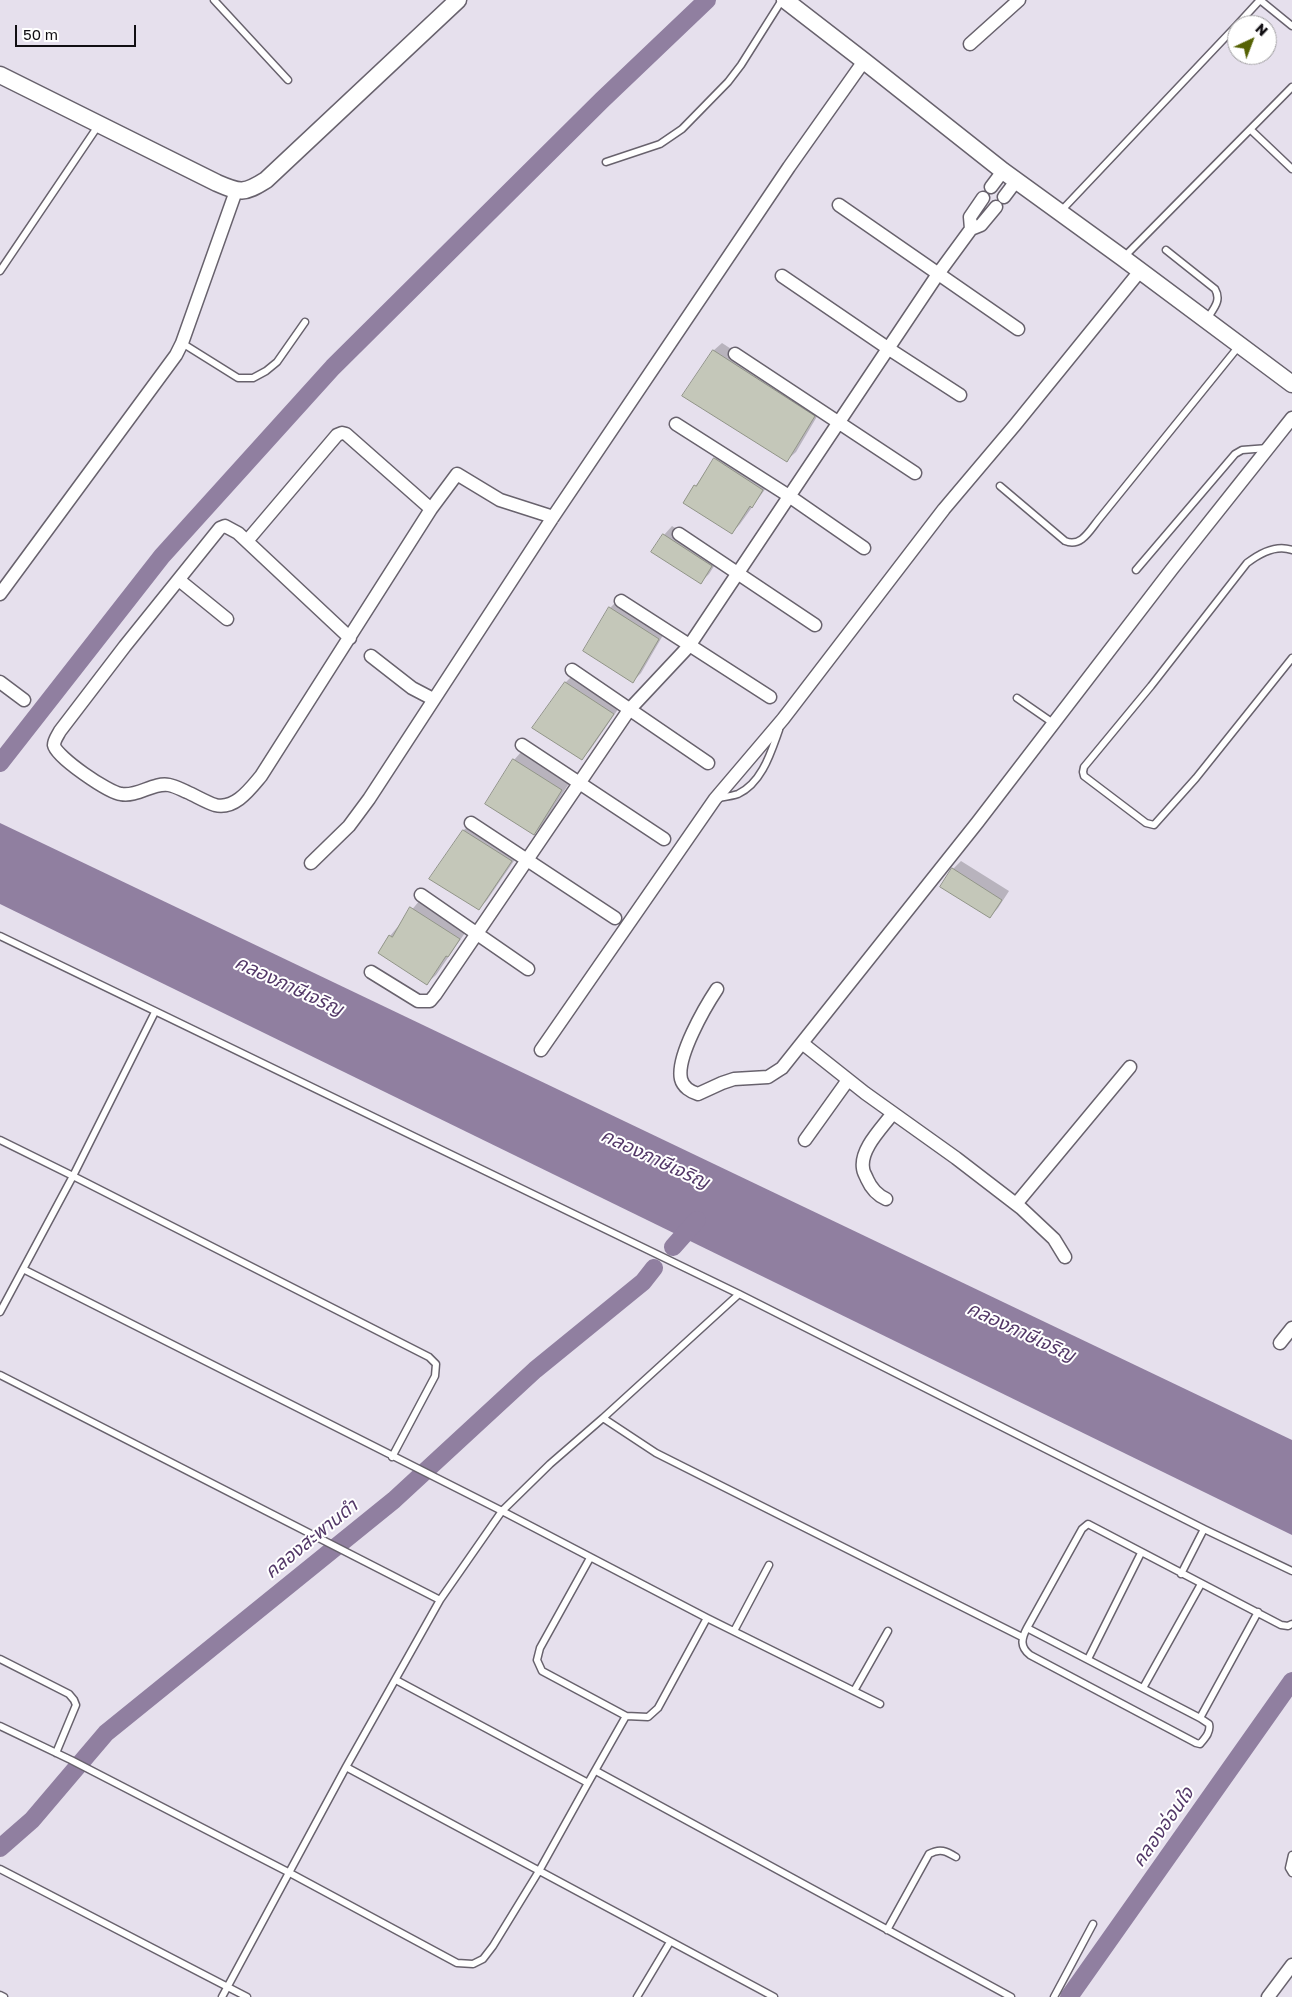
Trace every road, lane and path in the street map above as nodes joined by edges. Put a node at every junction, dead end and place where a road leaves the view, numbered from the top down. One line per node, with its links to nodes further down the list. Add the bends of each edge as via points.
1 (214, 0): 12 (lane)
2 (458, 0): 20 (street, via 266,180 251,190)
3 (783, 0): 10 (street); 16 (lane, via 728,82 682,129 660,144)
4 (1019, 0): 9 (street)
5 (1260, 0): 6 (lane); 7 (lane)
6 (1246, 15)
7 (1292, 26)
8 (1227, 36): 22 (lane)
9 (970, 44)
10 (864, 61): 18 (street); 47 (street, via 788,167)
11 (0, 75): 14 (street)
12 (288, 80)
13 (1292, 88): 15 (lane)
14 (98, 125): 20 (street); 26 (lane)
15 (1251, 130): 17 (lane); 25 (lane)
16 (606, 162)
17 (1292, 168)
18 (1003, 171): 19 (street); 23 (street, via 970,217)
19 (1016, 181): 22 (street); 23 (street, via 981,225)
20 (236, 191): 33 (street)
21 (839, 205): 28 (street)
22 (1060, 212): 25 (street)
23 (971, 229): 28 (street)
24 (1166, 250): 30 (lane, via 1218,295 1218,301)
25 (1123, 258): 27 (street)
26 (0, 271)
27 (1140, 271): 30 (street); 87 (street, via 944,509 783,719 715,799)
28 (938, 274): 32 (street); 35 (street)
29 (782, 276): 35 (street)
30 (1206, 320): 34 (street)
31 (306, 322): 33 (lane, via 277,362 253,378 238,378)
32 (1018, 330)
33 (182, 343): 55 (street)
34 (1240, 346): 37 (street); 44 (lane, via 1100,520 1077,543 1065,541)
35 (889, 349): 38 (street); 40 (street)
36 (735, 354): 40 (street)
37 (1292, 384)
38 (960, 395)
39 (1292, 418): 42 (street)
40 (839, 423): 43 (street); 45 (street)
41 (676, 424): 45 (street)
42 (1269, 448): 52 (lane, via 1242,450 1235,454); 70 (street)
43 (916, 473)
44 (1000, 486)
45 (789, 496): 50 (street); 53 (street)
46 (431, 508): 47 (street, via 457,474 500,500); 49 (street, via 342,433); 59 (street)
47 (554, 517): 67 (street)
48 (679, 534): 53 (street)
49 (247, 542): 54 (street, via 231,528 220,528); 59 (street)
50 (864, 548)
51 (1292, 550): 62 (lane, via 1271,549 1247,563 1084,767 1084,776 1146,823 1154,825)
52 (1136, 570)
53 (738, 572): 58 (street); 60 (street)
54 (179, 580): 57 (street); 59 (street, via 54,741 54,747 83,774 119,794 130,795 162,784 215,805 225,806 236,801 261,776)
55 (0, 594)
56 (621, 601): 60 (street)
57 (228, 619)
58 (815, 625)
59 (350, 638)
60 (689, 646): 65 (street); 69 (street)
61 (371, 656): 67 (street)
62 (1292, 658)
63 (572, 670): 69 (street)
64 (0, 682): 68 (street)
65 (770, 697)
66 (1017, 698): 70 (lane)
67 (433, 699): 77 (street, via 369,800 349,826)
68 (24, 700)
69 (629, 710): 72 (street); 73 (street)
70 (1053, 723): 86 (street)
71 (522, 746): 73 (street)
72 (708, 763)
73 (578, 784): 75 (street); 76 (street)
74 (471, 823): 76 (street)
75 (664, 840)
76 (527, 859): 79 (street); 80 (street)
77 (311, 863)
78 (421, 895): 80 (street)
79 (615, 918)
80 (477, 933): 82 (street); 83 (street, via 430,1001 418,1001)
81 (0, 936): 85 (lane)
82 (528, 969)
83 (371, 972)
84 (717, 989): 86 (street, via 701,1014 685,1053 681,1079 692,1092 698,1094 734,1080 768,1077 782,1068)
85 (155, 1012): 93 (lane); 98 (lane)
86 (802, 1043): 89 (street)
87 (541, 1050)
88 (1130, 1067): 95 (street)
89 (848, 1080): 90 (street); 92 (street)
90 (893, 1113): 94 (street, via 863,1159 863,1170 870,1186); 95 (street)
91 (0, 1140): 93 (lane)
92 (805, 1140)
93 (73, 1176): 97 (lane); 104 (lane, via 429,1357 436,1364 434,1376)
94 (886, 1199)
95 (1016, 1204): 96 (street, via 1054,1239)
96 (1065, 1257)
97 (23, 1269): 99 (lane); 104 (lane)
98 (739, 1294): 103 (lane); 106 (lane)
99 (0, 1312)
100 (1292, 1328): 101 (street)
101 (1280, 1342)
102 (0, 1375): 113 (lane)
103 (603, 1418): 105 (lane); 120 (lane, via 656,1453)
104 (392, 1457): 105 (lane)
105 (502, 1512): 108 (lane); 113 (lane)
106 (1204, 1529): 110 (lane); 111 (lane)
107 (1141, 1553): 111 (lane); 117 (lane, via 1088,1524 1084,1525); 122 (lane)
108 (590, 1558): 115 (lane); 127 (lane, via 540,1648 537,1660 542,1671)
109 (769, 1565): 118 (lane)
110 (1292, 1571)
111 (1181, 1574): 112 (lane)
112 (1201, 1584): 114 (lane); 124 (lane)
113 (440, 1600): 123 (lane)
114 (1258, 1612): 116 (lane, via 1281,1624); 128 (lane)
115 (707, 1618): 118 (lane); 127 (lane, via 658,1708 648,1717)
116 (1292, 1624)
117 (1027, 1628): 120 (lane); 122 (lane)
118 (734, 1631): 125 (lane)
119 (888, 1631): 125 (lane)
120 (1022, 1637): 128 (lane, via 1024,1650 1030,1655 1200,1744 1210,1729 1209,1724)
121 (0, 1659): 130 (lane, via 69,1694 74,1700 76,1705)
122 (1088, 1659): 124 (lane)
123 (396, 1680): 131 (lane); 133 (lane)
124 (1143, 1688): 128 (lane)
125 (854, 1691): 126 (lane)
126 (880, 1704)
127 (626, 1716): 132 (lane)
128 (1200, 1718)
129 (0, 1726): 130 (lane)
130 (56, 1753): 138 (lane)
131 (346, 1767): 137 (lane); 138 (lane)
132 (596, 1771): 133 (lane); 141 (lane)
133 (588, 1783): 137 (lane)
134 (1292, 1855): 139 (lane, via 1289,1868)
135 (956, 1857): 141 (lane, via 944,1850 929,1854)
136 (0, 1869): 144 (lane)
137 (539, 1871): 138 (lane, via 493,1946 473,1964 458,1963); 142 (lane)
138 (288, 1872): 144 (lane)
139 (1292, 1873)
140 (1093, 1924): 152 (lane)
141 (887, 1930): 151 (lane)
142 (670, 1942): 149 (lane); 150 (lane)
143 (1292, 1965): 153 (street)
144 (227, 1986): 147 (lane); 148 (lane)
145 (0, 1995): 146 (lane)
146 (4, 1997)
147 (222, 1997)
148 (247, 1997)
149 (637, 1997)
150 (774, 1997)
151 (1011, 1997)
152 (1054, 1997)
153 (1268, 1997)

